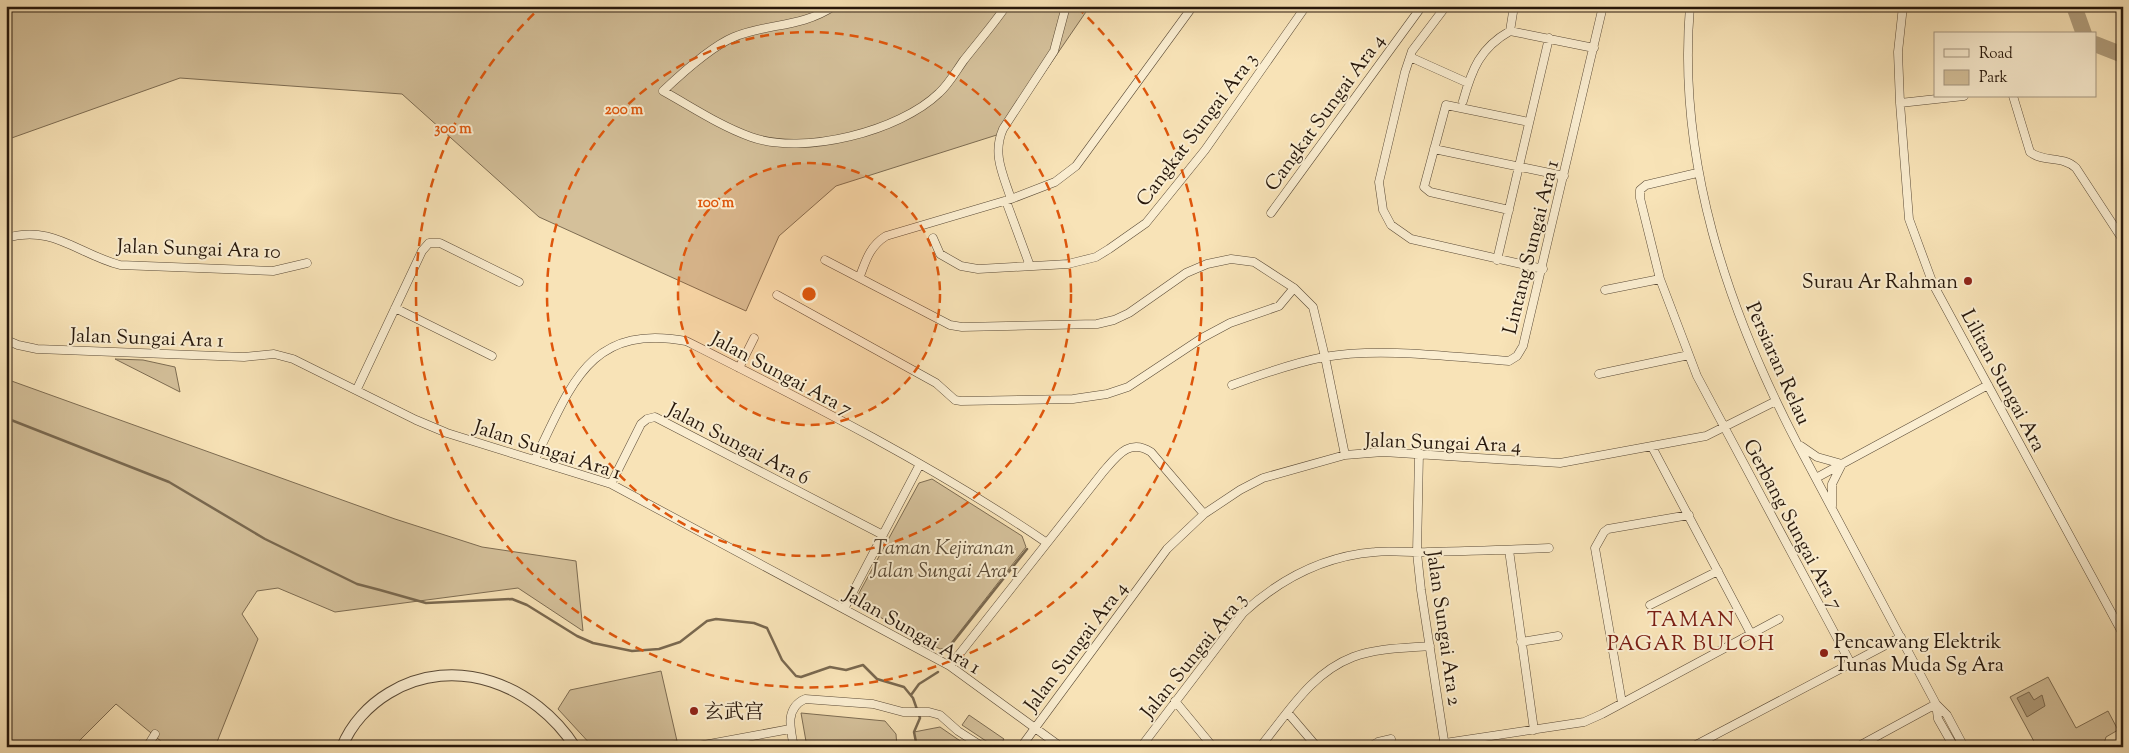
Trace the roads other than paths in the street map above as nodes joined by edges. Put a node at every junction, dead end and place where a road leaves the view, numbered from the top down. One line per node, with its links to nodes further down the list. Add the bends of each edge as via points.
1 (834, 6): 2 (street, via 811,19 734,37 685,71 663,91 723,125 752,137 784,144 816,142 870,130 917,112 941,92)
2 (1006, 6)
3 (1066, 6): 26 (street, via 1054,50 997,142)
4 (1193, 6): 26 (street, via 1076,166 1055,182)
5 (1306, 6): 35 (street, Cangkat Sungai Ara 3, via 1204,150 1146,223 1096,257 1068,264)
6 (1422, 6): 28 (street, Cangkat Sungai Ara 4)
7 (1446, 6): 15 (street)
8 (1514, 6): 12 (street)
9 (1604, 6): 14 (street, Lintang Sungai Ara 1)
10 (1690, 6): 24 (street, Persiaran Relau, via 1687,52)
11 (1903, 6): 20 (street, Lilitan Sungai Ara, via 1898,52)
12 (1510, 31): 13 (street); 16 (street, via 1494,40)
13 (1549, 38): 14 (street); 21 (street)
14 (1594, 48): 25 (street, Lintang Sungai Ara 1)
15 (1410, 57): 16 (street); 33 (street, via 1379,182 1383,210 1391,225 1411,239)
16 (1468, 83): 19 (street)
17 (1946, 98): 20 (street)
18 (2013, 98): 31 (street, via 2030,152 2042,158 2067,161 2076,168)
19 (1463, 101)
20 (1900, 103): 51 (street, Lilitan Sungai Ara, via 1910,219 1934,284)
21 (1530, 122): 22 (street, via 1446,104); 23 (street)
22 (1434, 149): 23 (street); 27 (street, via 1424,186 1426,190)
23 (1519, 167): 25 (street); 27 (street)
24 (1697, 173): 38 (street, Gerbang Sungai Ara 7, via 1646,185 1640,190); 54 (street, Persiaran Relau, via 1732,300)
25 (1564, 176): 36 (street, Lintang Sungai Ara 1)
26 (1009, 200): 35 (street); 37 (street, via 886,236 868,254)
27 (1509, 210): 33 (street)
28 (1271, 213)
29 (6, 238): 34 (street, Jalan Sungai Ara 10, via 20,234 45,234 104,261 140,267 273,271)
30 (934, 238): 35 (street, Cangkat Sungai Ara 3, via 940,254 969,268)
31 (2123, 240)
32 (826, 260): 37 (street)
33 (1497, 260): 36 (street)
34 (307, 263)
35 (1030, 266)
36 (1543, 269): 48 (street, Lintang Sungai Ara 1, via 1523,346 1514,359 1392,354)
37 (860, 276): 40 (street, via 950,325 962,327 1097,324 1114,320 1186,273 1206,264 1232,259 1254,262)
38 (1660, 279): 41 (street); 47 (street, Gerbang Sungai Ara 7)
39 (519, 282): 43 (street, via 440,243 429,243)
40 (1294, 288): 42 (street, via 1279,306 1230,323 1202,338 1128,387 1073,399 961,401 955,400 936,383); 48 (street, via 1312,307)
41 (1605, 290)
42 (778, 295)
43 (395, 308): 46 (street); 53 (street)
44 (754, 338): 49 (street)
45 (6, 340): 53 (street, Jalan Sungai Ara 1, via 37,349 244,357 283,355)
46 (492, 356)
47 (1689, 356): 50 (street); 55 (street, Gerbang Sungai Ara 7)
48 (1325, 357): 52 (street, Lintang Sungai Ara 1); 59 (street)
49 (739, 368): 60 (street, Jalan Sungai Ara 7, via 686,341 646,337 625,341 596,357 582,370); 61 (street, Jalan Sungai Ara 7)
50 (1599, 374)
51 (1988, 385): 62 (street); 78 (street, Lilitan Sungai Ara)
52 (1232, 386)
53 (357, 389): 60 (street, Jalan Sungai Ara 1, via 447,433)
54 (1776, 402): 55 (street, Jalan Sungai Ara 4); 56 (street, Persiaran Relau)
55 (1724, 429): 57 (street, Jalan Sungai Ara 4); 83 (street, Gerbang Sungai Ara 7)
56 (1797, 443): 62 (street, via 1817,457); 63 (street, Persiaran Relau)
57 (1652, 447): 58 (street, Jalan Sungai Ara 4, via 1560,463); 67 (street)
58 (1419, 453): 59 (street, Jalan Sungai Ara 4); 72 (street, Jalan Sungai Ara 2)
59 (1345, 455): 66 (street, Jalan Sungai Ara 4, via 1263,478)
60 (534, 459): 64 (street, Jalan Sungai Ara 1)
61 (920, 464): 68 (street); 69 (street, Jalan Sungai Ara 7, via 994,507)
62 (1842, 464): 63 (street); 65 (street, via 1832,484)
63 (1816, 478): 65 (street, Persiaran Relau)
64 (611, 484): 68 (street, Jalan Sungai Ara 6, via 641,424 655,417); 75 (street, Jalan Sungai Ara 1)
65 (1833, 510): 80 (street, Persiaran Relau)
66 (1204, 514): 69 (street, via 1150,452 1128,447 1103,472); 89 (street, Jalan Sungai Ara 4, via 1167,549)
67 (1689, 515): 73 (street); 86 (street, via 1608,529 1596,544)
68 (883, 535): 75 (street)
69 (1047, 543): 84 (street)
70 (1549, 548): 71 (street, Jalan Sungai Ara 3)
71 (1510, 550): 72 (street, Jalan Sungai Ara 3); 81 (street)
72 (1417, 553): 82 (street, Jalan Sungai Ara 2); 85 (street, Jalan Sungai Ara 3, via 1355,554 1314,565 1278,585 1243,613)
73 (1718, 571): 74 (street); 77 (street)
74 (1650, 605)
75 (844, 609): 84 (street, Jalan Sungai Ara 1)
76 (1779, 619): 77 (street)
77 (1751, 634): 86 (street)
78 (2123, 634)
79 (1558, 636): 81 (street)
80 (1901, 637): 83 (street); 87 (street, Persiaran Relau)
81 (1521, 642): 91 (street)
82 (1430, 646): 88 (street, via 1354,656 1329,668 1311,684); 94 (street, Jalan Sungai Ara 2)
83 (1850, 662): 108 (street)
84 (950, 666): 89 (street, Jalan Sungai Ara 1)
85 (1175, 701): 103 (street, Jalan Sungai Ara 3); 104 (street)
86 (1622, 703): 91 (street, via 1584,722)
87 (1936, 704): 109 (street); 110 (street, Persiaran Relau, via 1938,719); 111 (street, Persiaran Relau)
88 (1288, 713): 105 (street); 106 (street)
89 (1034, 727): 101 (street, Jalan Sungai Ara 4); 102 (street, Jalan Sungai Ara 1)
90 (790, 729): 98 (street); 99 (street); 100 (street, via 791,711 806,699 872,704 911,713 940,715)
91 (1534, 730): 94 (street)
92 (155, 734): 95 (street)
93 (1391, 739): 107 (street)
94 (1445, 745)
95 (147, 747)
96 (342, 747): 97 (street, via 365,711 382,697 405,683 430,676 457,674 484,678 525,696 550,716)
97 (575, 747)
98 (693, 747)
99 (794, 747)
100 (983, 747)
101 (1021, 747)
102 (1061, 747)
103 (1141, 747)
104 (1213, 747)
105 (1260, 747)
106 (1316, 747)
107 (1370, 747)
108 (1692, 747)
109 (1857, 747)
110 (1954, 747)
111 (1964, 747)

